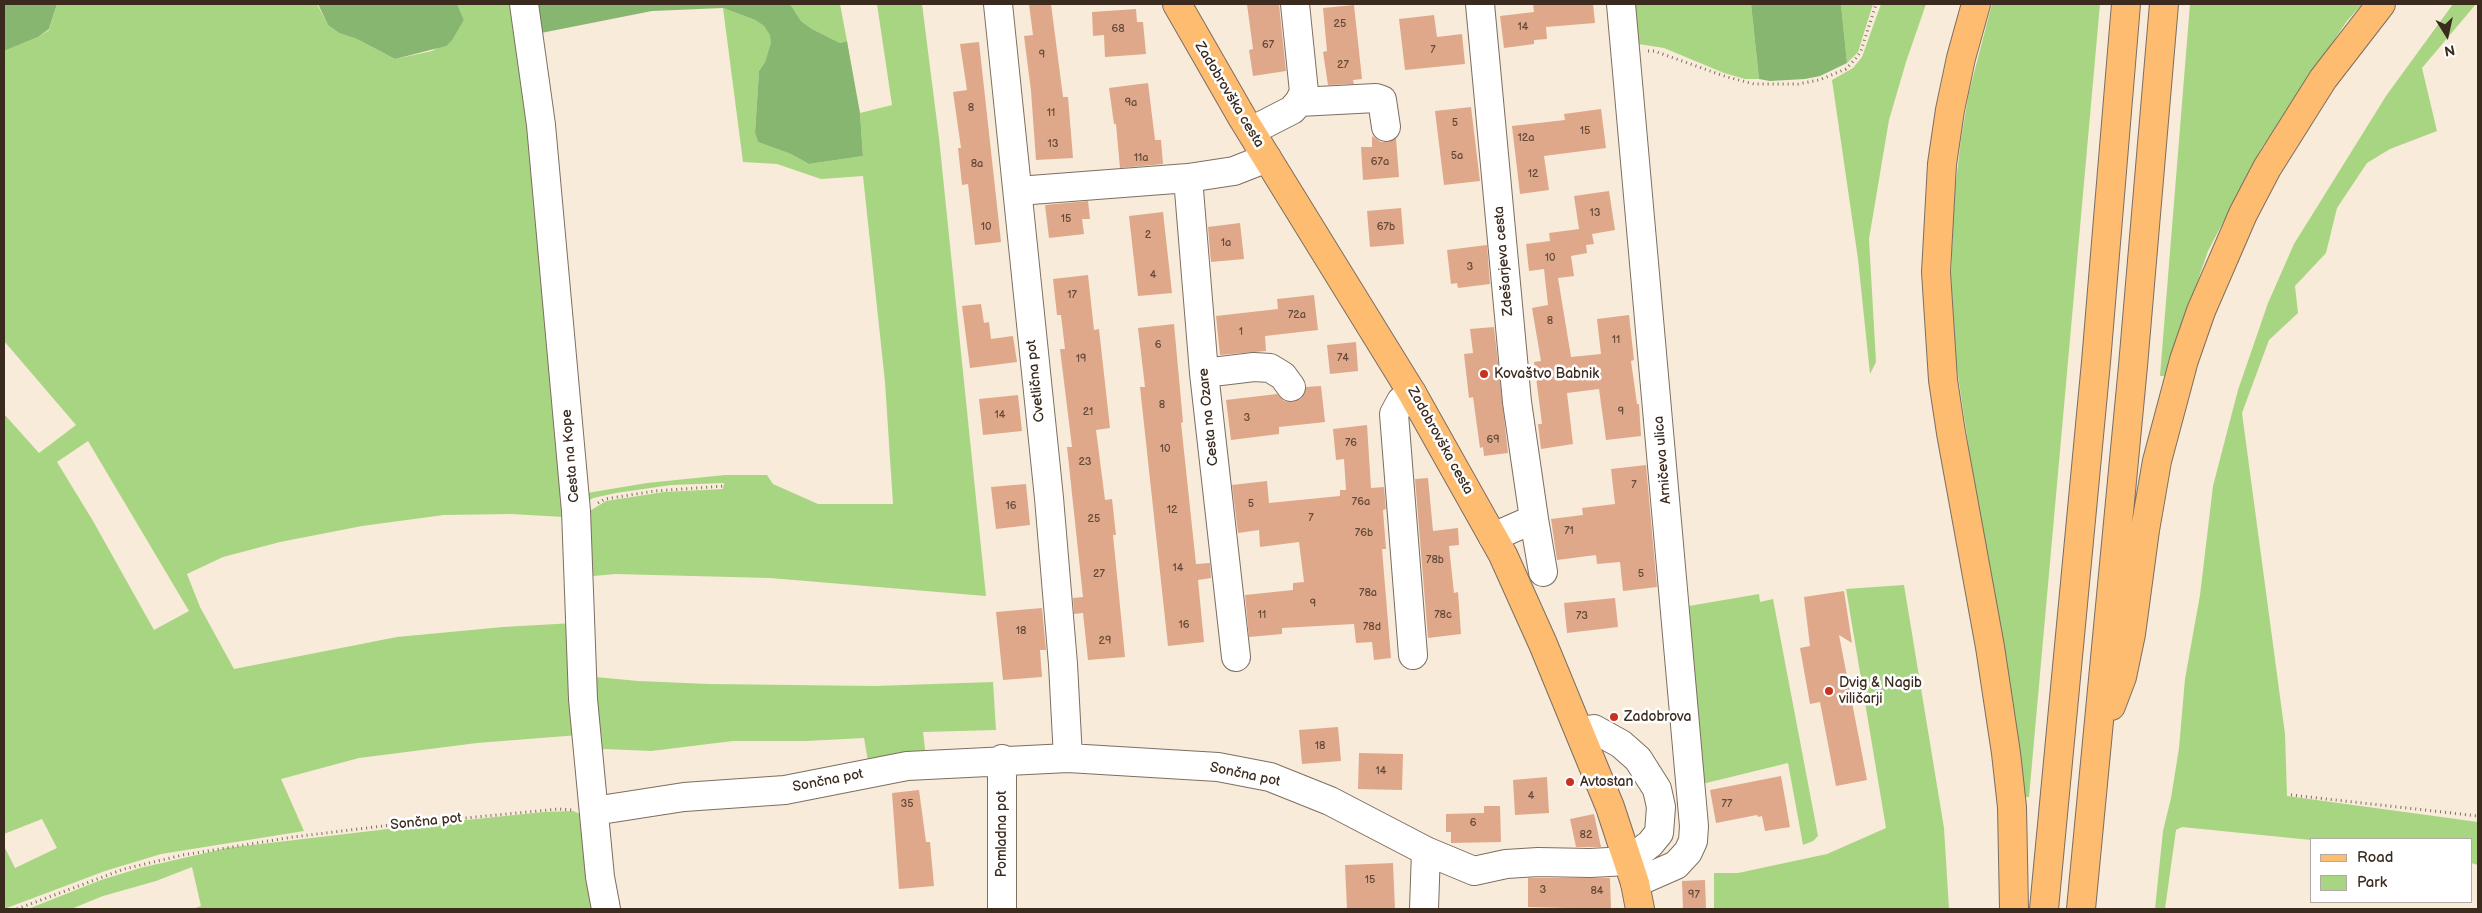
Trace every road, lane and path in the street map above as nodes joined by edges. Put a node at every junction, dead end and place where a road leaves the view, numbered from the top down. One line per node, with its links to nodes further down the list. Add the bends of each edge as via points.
1 (524, 4): 23 (street, Cesta na Kope, via 541,125)
2 (998, 4): 18 (street, Cvetlična pot)
3 (1176, 4): 15 (main road, Zadobrovška cesta)
4 (1295, 4): 13 (street, via 1304,92)
5 (1480, 4): 24 (street, Zdešarjeva cesta, via 1517,402)
6 (1621, 4): 12 (street, Arničeva ulica)
7 (1876, 4): 12 (path, via 1861,51 1846,69 1798,84 1754,84 1654,51)
8 (1976, 4): 42 (main road, via 1948,119 1940,182 1936,272 1951,433 2006,753 2012,807)
9 (2126, 4): 43 (main road)
10 (2164, 4): 30 (main road)
11 (2381, 4): 30 (main road, via 2323,79 2267,168 2243,214 2201,311 2157,461 2122,677)
12 (1625, 51): 37 (street, Arničeva ulica, via 1694,826 1693,841 1676,866)
13 (1299, 102): 14 (street, via 1376,98 1382,100); 15 (street, via 1292,110)
14 (1386, 127)
15 (1251, 131): 16 (main road, Zadobrovška cesta)
16 (1267, 158): 17 (street, via 1234,171); 21 (main road, Zadobrovška cesta)
17 (1188, 178): 18 (street); 19 (street, Cesta na Ozare)
18 (1018, 191): 31 (street, Cvetlična pot, via 1063,664)
19 (1204, 373): 20 (street, via 1270,368 1283,376); 28 (street, Cesta na Ozare)
20 (1291, 387)
21 (1412, 393): 25 (main road, Zadobrovška cesta); 27 (street, via 1401,401 1394,414)
22 (724, 486): 23 (path, via 626,495 605,499)
23 (576, 511): 34 (street, Cesta na Kope, via 583,699)
24 (1534, 519): 25 (street); 26 (street, Zdešarjeva cesta)
25 (1493, 537): 29 (main road, Zadobrovška cesta)
26 (1543, 572)
27 (1413, 655)
28 (1236, 657)
29 (1580, 731): 37 (main road, Zadobrovška cesta, via 1610,807); 37 (street, via 1594,730 1621,744 1638,759 1656,789 1661,807 1659,833 1650,844)
30 (2097, 740): 44 (main road)
31 (1068, 758): 32 (street, Sončna pot); 36 (street, Sončna pot, via 1218,767 1270,777 1330,801)
32 (1002, 759): 34 (street, Sončna pot, via 907,766 785,790 684,797); 40 (street, Pomladna pot)
33 (2290, 795): 35 (path)
34 (594, 811): 38 (path, Sončna pot, via 559,809 467,817 293,837 183,855 124,869); 39 (street, Cesta na Kope)
35 (2478, 816)
36 (1426, 851): 37 (street, Sončna pot, via 1474,870 1538,862 1590,863); 41 (street)
37 (1634, 884)
38 (17, 909)
39 (606, 909)
40 (1002, 909)
41 (1424, 909)
42 (2014, 909)
43 (2044, 909)
44 (2081, 909)

